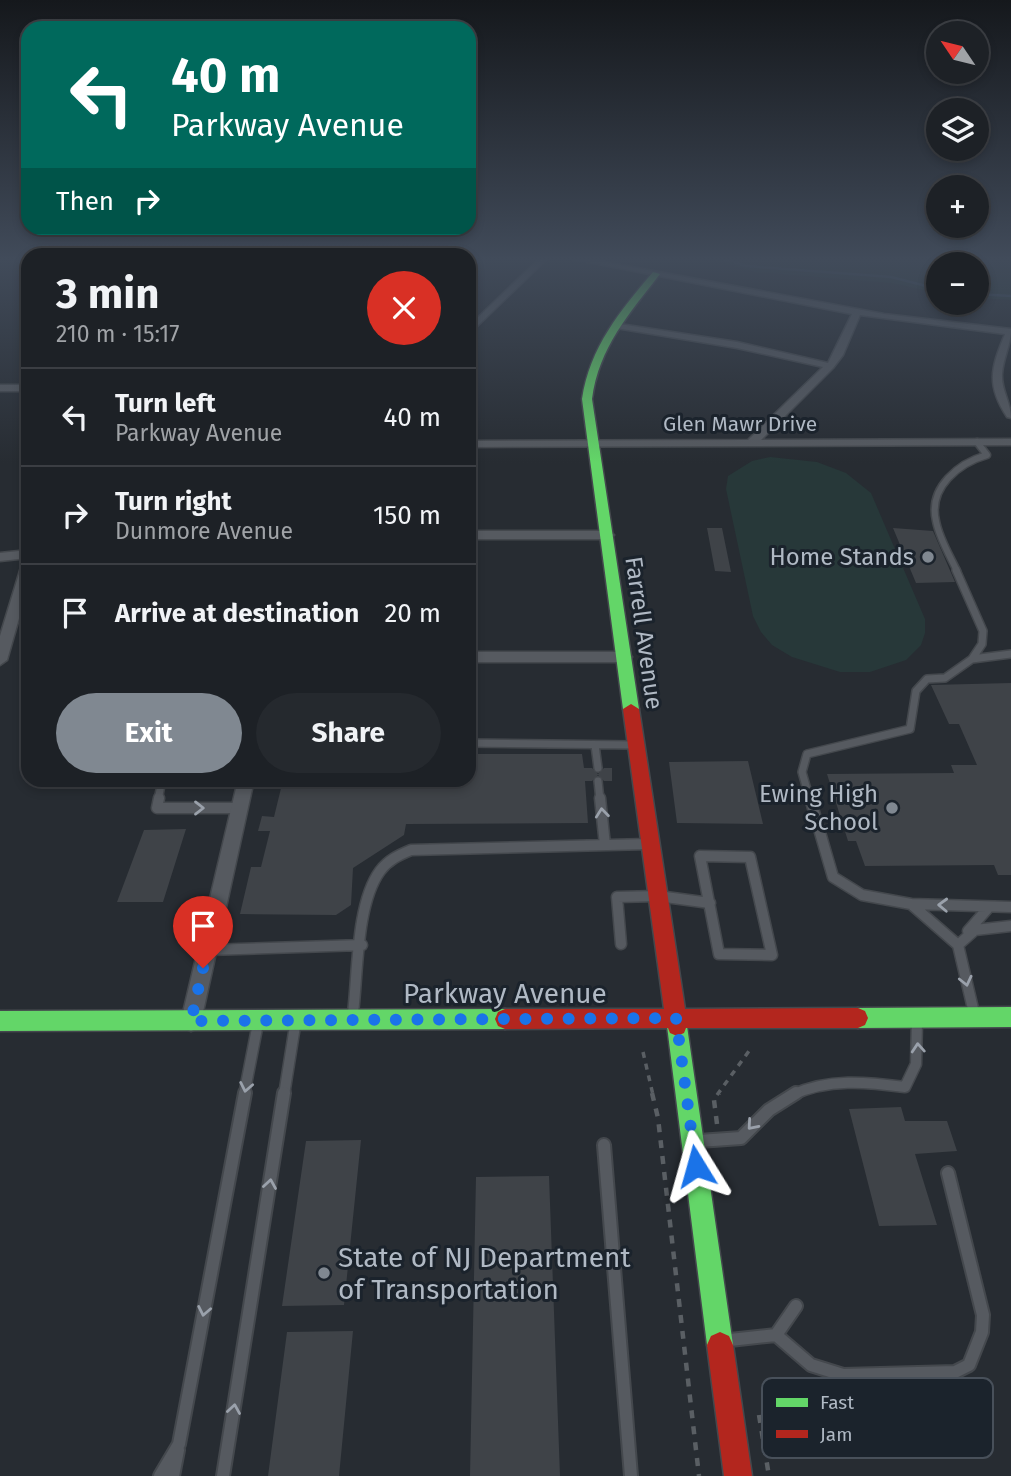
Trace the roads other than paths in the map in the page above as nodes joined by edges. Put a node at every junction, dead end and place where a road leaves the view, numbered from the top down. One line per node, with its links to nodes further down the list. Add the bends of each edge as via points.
1 (615, 326): 14 (street, Farrell Avenue, via 602,342 589,373 587,399)
2 (621, 326): 6 (street)
3 (851, 326): 6 (street)
4 (954, 326): 5 (street)
5 (1010, 332): 9 (street, via 995,376)
6 (830, 366): 12 (street)
7 (21, 387): 8 (street)
8 (0, 388)
9 (1011, 415)
10 (977, 442): 11 (street, Glen Mawr Drive); 12 (street, Glen Mawr Drive); 23 (lane, via 987,455 966,460 947,478 935,506 935,520 984,631)
11 (1011, 442)
12 (751, 443): 14 (street, Glen Mawr Drive)
13 (476, 444): 14 (street, Glen Mawr Drive)
14 (594, 444): 16 (street, Farrell Avenue)
15 (476, 535): 16 (street)
16 (608, 535): 22 (street, Farrell Avenue)
17 (21, 555): 18 (street)
18 (0, 557)
19 (21, 588): 24 (street)
20 (1011, 654): 23 (lane)
21 (476, 657): 22 (street)
22 (625, 657): 27 (street, Farrell Avenue)
23 (972, 659): 37 (lane, via 945,678 928,679 916,691 910,729 807,754 802,772 833,877 862,895)
24 (0, 660)
25 (476, 743): 26 (lane)
26 (595, 745): 27 (lane); 28 (lane)
27 (637, 745): 33 (street, Farrell Avenue)
28 (598, 768)
29 (598, 781): 34 (lane, one-way to 29)
30 (161, 787): 32 (lane, one-way to 32, via 157,808)
31 (245, 787): 32 (street)
32 (241, 808): 45 (street)
33 (651, 844): 34 (lane); 35 (street, Farrell Avenue)
34 (605, 845): 43 (lane, via 411,850 379,873 367,900)
35 (658, 896): 36 (lane); 42 (lane, via 617,897); 49 (street, Farrell Avenue)
36 (710, 903): 36 (lane, via 700,856 750,857 772,955 719,954)
37 (911, 904): 38 (lane, one-way to 37); 44 (lane)
38 (989, 907): 39 (lane); 41 (lane)
39 (1011, 907)
40 (1011, 926): 41 (lane)
41 (968, 931): 44 (lane)
42 (621, 944)
43 (362, 945): 45 (lane); 54 (lane)
44 (958, 945): 47 (lane, one-way to 47)
45 (208, 950): 52 (street)
46 (917, 1017): 47 (street, Parkway Avenue); 49 (street, Parkway Avenue); 55 (lane, via 919,1061 905,1087 838,1082 806,1088 777,1101 741,1138)
47 (975, 1017): 48 (street, Parkway Avenue)
48 (1011, 1017)
49 (676, 1018): 54 (street, Parkway Avenue); 55 (street, Farrell Avenue)
50 (259, 1020): 52 (street, Parkway Avenue); 53 (street, Parkway Avenue); 61 (lane, one-way to 61)
51 (0, 1021): 52 (street, Parkway Avenue)
52 (191, 1021)
53 (296, 1021): 54 (street, Parkway Avenue); 64 (lane, one-way to 53)
54 (352, 1021)
55 (692, 1140): 60 (street, Farrell Avenue)
56 (604, 1145): 65 (lane)
57 (948, 1173): 59 (lane, via 983,1315 970,1365 955,1372 843,1375 811,1365)
58 (796, 1306): 59 (lane)
59 (776, 1335): 60 (lane)
60 (720, 1340): 66 (street, Farrell Avenue)
61 (179, 1444): 62 (lane); 63 (lane)
62 (160, 1476)
63 (173, 1476)
64 (223, 1476)
65 (631, 1476)
66 (738, 1476)

